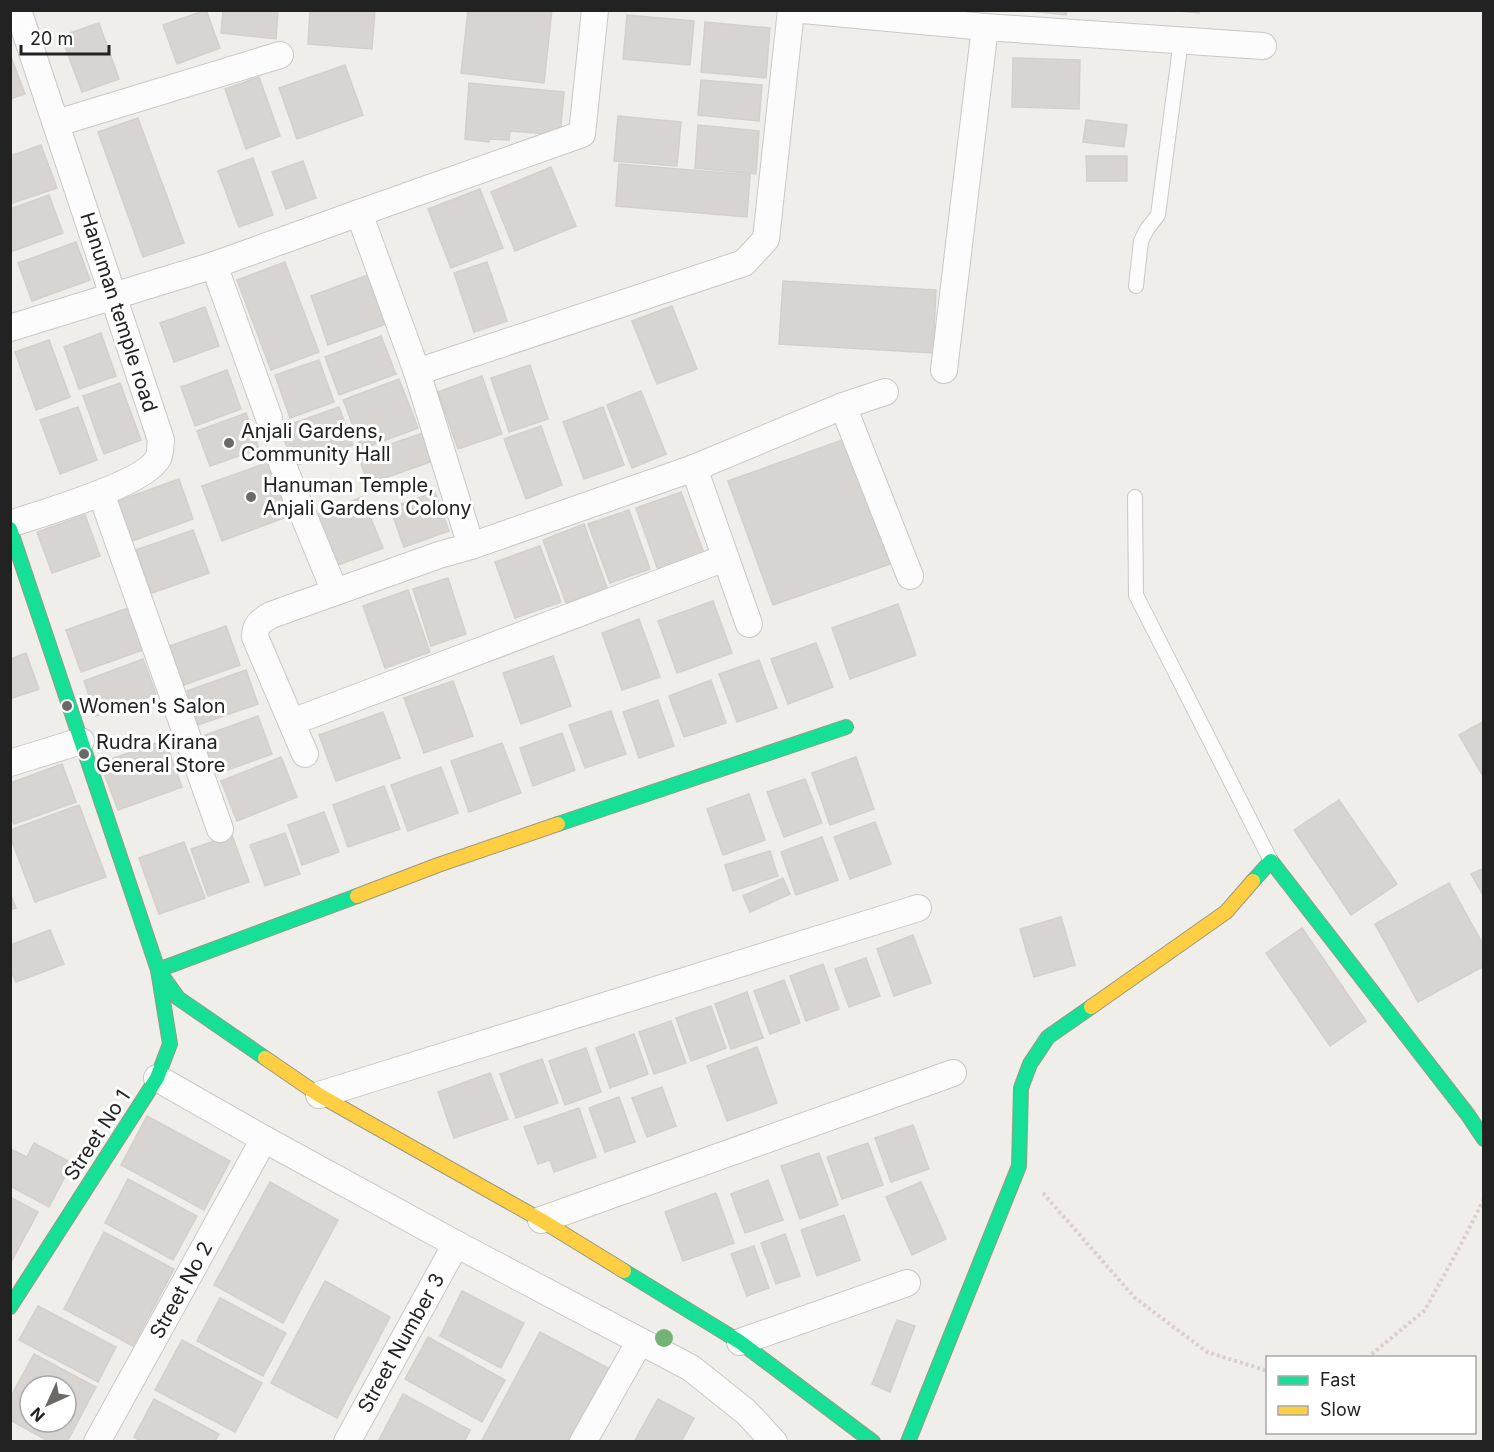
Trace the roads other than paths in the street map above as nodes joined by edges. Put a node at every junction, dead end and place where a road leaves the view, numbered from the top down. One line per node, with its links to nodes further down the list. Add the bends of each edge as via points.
1 (18, 10): 9 (street, Hanuman temple road)
2 (595, 10): 10 (street, via 582,134)
3 (791, 10): 16 (street, via 766,239 744,263)
4 (802, 10): 5 (street)
5 (985, 27): 6 (street); 15 (street)
6 (1181, 40): 7 (street); 12 (lane, via 1158,215 1141,241)
7 (1263, 46)
8 (280, 55): 9 (street)
9 (57, 123): 13 (street, Hanuman temple road)
10 (359, 213): 11 (street); 16 (street)
11 (214, 265): 13 (street); 19 (street)
12 (1137, 286)
13 (114, 297): 14 (street); 22 (street, Hanuman temple road, via 161,440 158,459 145,472)
14 (10, 328)
15 (944, 370)
16 (417, 372): 25 (street)
17 (885, 392): 18 (street)
18 (843, 406): 21 (street); 27 (street)
19 (269, 418)
20 (282, 463): 28 (street)
21 (694, 468): 25 (street); 26 (street)
22 (101, 493): 24 (street, Hanuman temple road); 35 (street)
23 (1135, 497): 36 (lane, via 1136,595)
24 (10, 527): 32 (street)
25 (471, 546): 28 (street)
26 (725, 558): 29 (street); 30 (street)
27 (910, 576)
28 (335, 592): 30 (street, via 271,615 255,627 255,637)
29 (749, 624)
30 (292, 722): 33 (street)
31 (846, 727): 38 (street, via 438,865)
32 (81, 741): 34 (street); 38 (street)
33 (305, 754)
34 (10, 763)
35 (220, 829)
36 (1271, 861): 43 (street); 55 (street, via 1226,912 1048,1037 1030,1064 1021,1088 1019,1166)
37 (918, 908): 41 (street)
38 (158, 970): 40 (street, Street No 1, via 170,1044); 41 (street, via 178,998)
39 (953, 1073): 44 (street)
40 (157, 1078): 42 (street); 47 (street, Street No 1)
41 (319, 1095): 44 (street)
42 (264, 1139): 45 (street); 50 (street, Street No 2)
43 (1484, 1139)
44 (541, 1220): 49 (street)
45 (456, 1244): 48 (street); 51 (street, Street Number 3)
46 (907, 1283): 49 (street)
47 (10, 1307)
48 (640, 1341): 52 (street); 53 (street, via 691,1368 746,1412)
49 (740, 1341): 54 (street)
50 (97, 1442)
51 (347, 1442)
52 (583, 1442)
53 (774, 1442)
54 (873, 1442)
55 (908, 1442)

